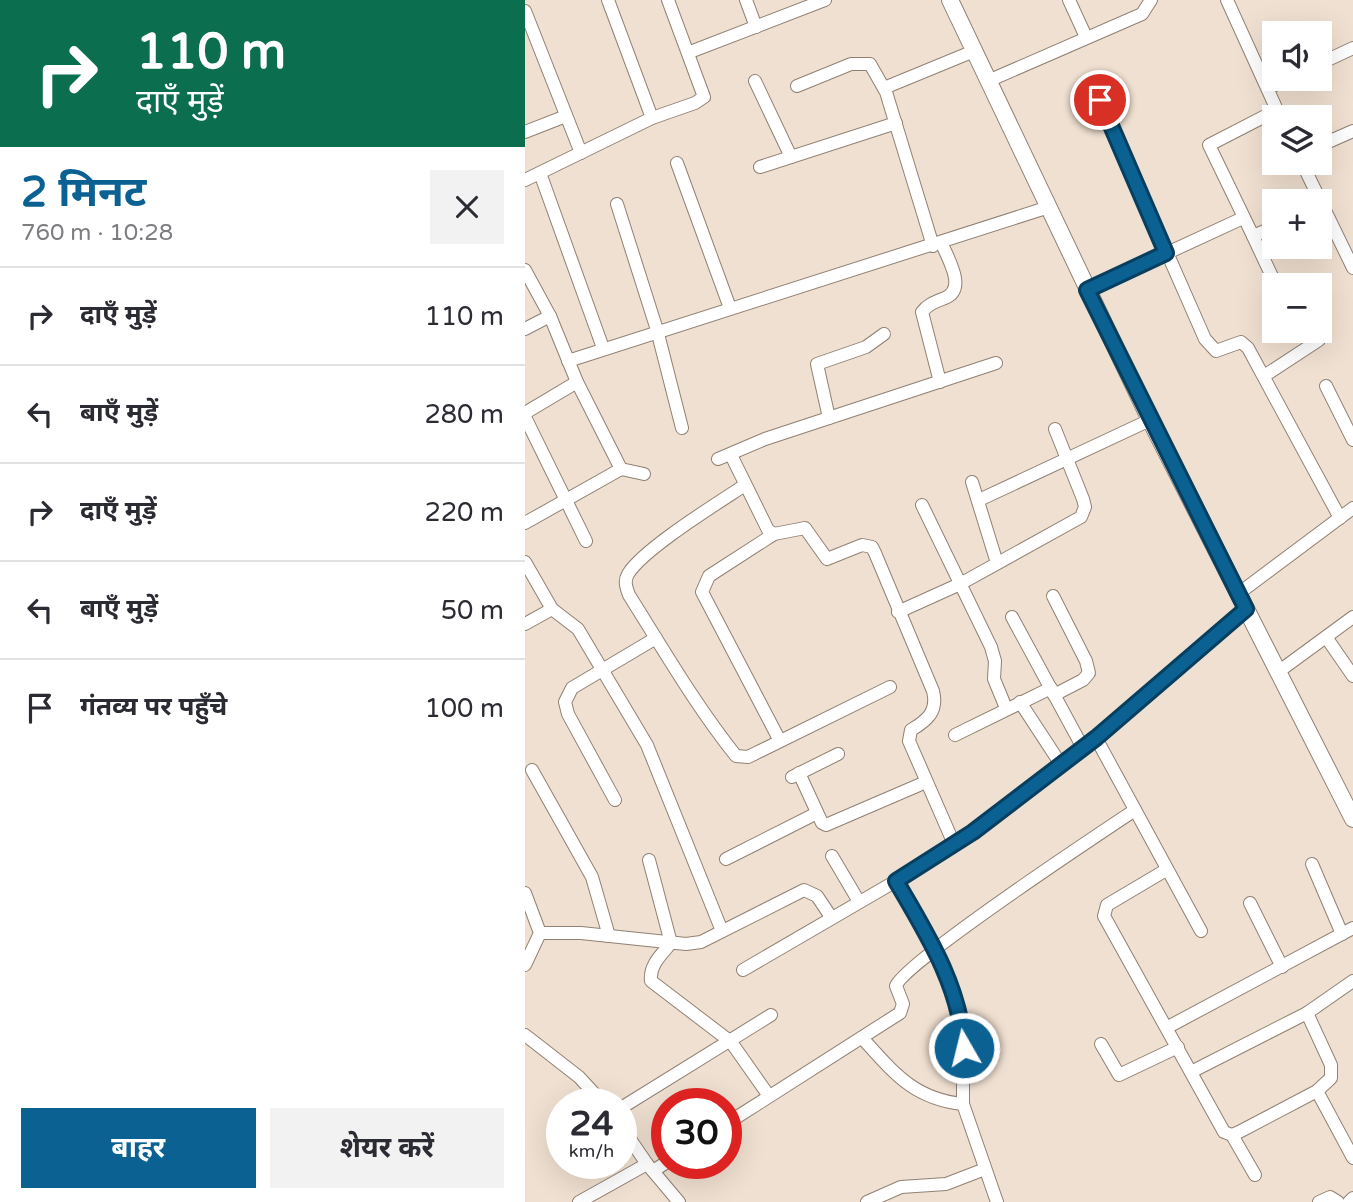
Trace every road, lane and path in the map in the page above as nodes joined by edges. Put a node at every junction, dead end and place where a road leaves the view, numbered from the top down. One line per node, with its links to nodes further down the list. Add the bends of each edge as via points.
1 (608, 0): 24 (street)
2 (668, 0): 15 (street)
3 (746, 0): 10 (street)
4 (825, 0): 10 (street)
5 (950, 0): 14 (main road)
6 (1069, 0): 11 (street)
7 (1151, 0): 11 (street, via 1142,14)
8 (1227, 0): 17 (street)
9 (525, 11): 12 (street)
10 (755, 27): 15 (street)
11 (1086, 37): 19 (street)
12 (531, 43): 23 (street)
13 (1353, 48): 16 (street)
14 (974, 51): 19 (main road); 21 (street)
15 (690, 52): 24 (street, via 704,97)
16 (1332, 58)
17 (1262, 75)
18 (755, 81): 31 (street)
19 (988, 81): 37 (main road)
20 (797, 86): 21 (street, via 861,62 876,71)
21 (884, 88): 26 (street)
22 (1100, 100): 43 (street)
23 (566, 116): 28 (street); 30 (street)
24 (652, 118): 30 (street)
25 (1262, 122): 38 (street, via 1209,145)
26 (896, 123): 31 (street); 42 (street)
27 (1353, 131): 29 (street)
28 (525, 132)
29 (1332, 140)
30 (581, 153): 34 (street)
31 (791, 157): 33 (street)
32 (677, 163): 48 (street)
33 (760, 167)
34 (540, 173): 35 (street); 54 (street)
35 (525, 180)
36 (617, 204): 51 (street)
37 (1049, 207): 42 (street); 47 (main road)
38 (1243, 218): 41 (street); 43 (street)
39 (1332, 227): 44 (street)
40 (1262, 232): 41 (street)
41 (1253, 236): 46 (street)
42 (938, 245): 48 (street); 59 (street, via 954,275 955,290 922,312)
43 (1166, 253): 47 (street); 57 (street, via 1209,345 1220,351 1241,342)
44 (1353, 268)
45 (525, 270): 49 (street)
46 (1270, 273)
47 (1087, 290): 63 (main road)
48 (730, 308): 51 (street)
49 (550, 316): 50 (street); 55 (street)
50 (525, 330)
51 (657, 330): 54 (street); 64 (street)
52 (884, 334): 62 (street, via 866,347 817,364)
53 (1314, 343): 57 (street)
54 (603, 348): 55 (street)
55 (568, 361): 58 (street)
56 (996, 363): 59 (street)
57 (1263, 376): 76 (street)
58 (577, 382): 61 (street); 68 (street)
59 (940, 382): 62 (street)
60 (1326, 386): 66 (street)
61 (525, 415): 73 (street)
62 (829, 418): 71 (street, via 724,457)
63 (1150, 420): 67 (street); 83 (main road)
64 (682, 428)
65 (1055, 429): 67 (street)
66 (1353, 440)
67 (1067, 460): 72 (street); 81 (street, via 1084,513)
68 (621, 469): 69 (street); 73 (street)
69 (643, 474)
70 (972, 482): 72 (street)
71 (745, 485): 78 (street); 92 (street, via 698,516 626,576 629,595)
72 (979, 500): 81 (street)
73 (566, 501): 77 (street); 79 (street)
74 (922, 505): 82 (street)
75 (1353, 508): 76 (street)
76 (1341, 518): 83 (street)
77 (525, 523)
78 (774, 534): 87 (street, via 805,528 827,559 862,545 872,547); 102 (street, via 709,576 702,592)
79 (586, 541)
80 (525, 562): 85 (street)
81 (997, 563): 82 (street)
82 (960, 584): 87 (street); 99 (street, via 991,647 994,679)
83 (1238, 594): 86 (main road)
84 (1053, 596): 97 (street, via 1089,668 1083,680)
85 (552, 609): 90 (street); 93 (street, via 578,629)
86 (1246, 609): 94 (main road); 101 (street)
87 (898, 612): 107 (street, via 935,700 931,715 908,735)
88 (1012, 617): 97 (street)
89 (1353, 617): 91 (street)
90 (525, 624)
91 (1326, 637): 94 (street); 95 (street)
92 (656, 638): 93 (street); 102 (street, via 736,756 748,757)
93 (603, 669): 108 (street, via 572,688 565,702); 123 (street, via 647,745)
94 (1278, 672): 111 (main road)
95 (1353, 676)
96 (890, 687): 102 (street)
97 (1053, 692): 98 (street); 103 (street)
98 (1020, 702): 99 (street); 105 (street)
99 (1006, 708): 100 (street)
100 (955, 735)
101 (1096, 738): 103 (street); 109 (street)
102 (780, 741)
103 (1083, 748): 105 (street)
104 (838, 754): 110 (street, via 795,775)
105 (1060, 763): 112 (street)
106 (532, 770): 127 (street, via 592,877)
107 (926, 782): 110 (street, via 826,825); 112 (street)
108 (615, 800)
109 (1135, 810): 117 (street); 129 (street)
110 (817, 813): 114 (street)
111 (1353, 819)
112 (954, 844): 118 (street)
113 (832, 856): 120 (street)
114 (726, 859)
115 (649, 860): 128 (street)
116 (1312, 864): 125 (street)
117 (1166, 870): 124 (street); 136 (street, via 1107,905 1104,916)
118 (896, 881): 120 (street); 129 (street)
119 (525, 893): 126 (street)
120 (858, 900): 122 (street)
121 (1250, 903): 131 (street)
122 (831, 918): 123 (street, via 817,896 804,890); 132 (street)
123 (722, 931): 128 (street, via 701,942)
124 (1201, 931)
125 (1347, 931): 131 (street)
126 (540, 933): 127 (street); 130 (street)
127 (609, 936): 128 (street)
128 (671, 943): 139 (street, via 650,973 651,981)
129 (935, 948): 138 (street, via 898,979 903,1010); 147 (street, via 963,1025)
130 (525, 965)
131 (1282, 967): 136 (street)
132 (743, 970)
133 (1353, 981): 134 (street)
134 (1307, 1013): 142 (street); 144 (street, via 1331,1065 1331,1078)
135 (771, 1015): 139 (street)
136 (1168, 1027): 141 (street)
137 (525, 1035): 143 (street)
138 (863, 1039): 145 (street); 147 (street, via 917,1091 936,1101)
139 (731, 1042): 145 (street); 146 (street)
140 (1101, 1044): 141 (street, via 1119,1075)
141 (1178, 1048): 142 (street)
142 (1191, 1072): 149 (street, via 1224,1132)
143 (589, 1088)
144 (1317, 1091): 149 (street); 151 (street)
145 (769, 1096): 148 (street)
146 (637, 1098)
147 (963, 1104): 153 (street)
148 (742, 1114)
149 (1232, 1135): 154 (street)
150 (637, 1149): 152 (street)
151 (1353, 1158)
152 (650, 1168): 156 (street); 157 (street)
153 (985, 1170): 158 (street, via 946,1185 901,1187); 159 (street)
154 (1255, 1175)
155 (1353, 1198): 162 (street)
156 (579, 1202)
157 (679, 1202)
158 (867, 1202)
159 (997, 1202)
160 (1319, 1202): 161 (street, via 1331,1197)
161 (1338, 1202)
162 (1349, 1202)

